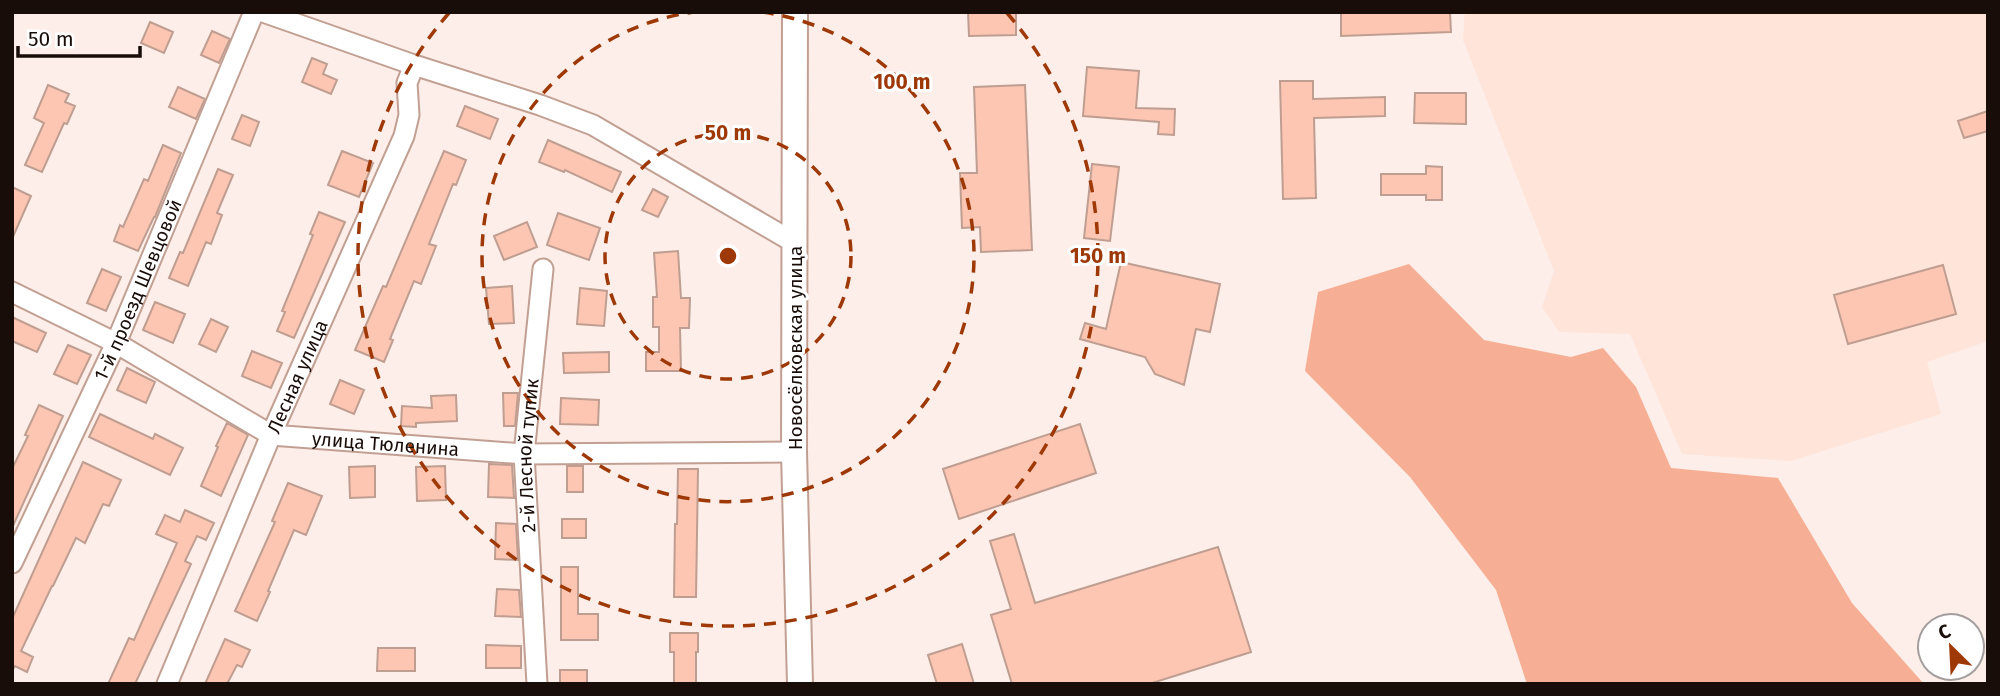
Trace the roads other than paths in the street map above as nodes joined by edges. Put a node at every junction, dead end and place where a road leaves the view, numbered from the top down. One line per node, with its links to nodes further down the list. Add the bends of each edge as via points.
1 (254, 12): 8 (street, 1-й проезд Шевцовой)
2 (263, 12): 4 (street)
3 (795, 12): 5 (main road, Новосёлковская улица)
4 (414, 65): 5 (street, via 593,125); 9 (street, Лесная улица, via 407,83 409,115 404,136)
5 (795, 243): 10 (main road, Новосёлковская улица)
6 (542, 270): 11 (street, 2-й Лесной тупик)
7 (12, 292): 8 (street, улица Тюленина)
8 (116, 343): 9 (street, улица Тюленина); 12 (street, 1-й проезд Шевцовой)
9 (271, 435): 11 (street, улица Тюленина); 13 (street, Лесная улица)
10 (794, 452): 11 (street, улица Тюленина); 15 (main road, Новосёлковская улица)
11 (524, 454): 14 (street, 2-й Лесной тупик)
12 (12, 563)
13 (167, 684)
14 (537, 684)
15 (800, 684)

